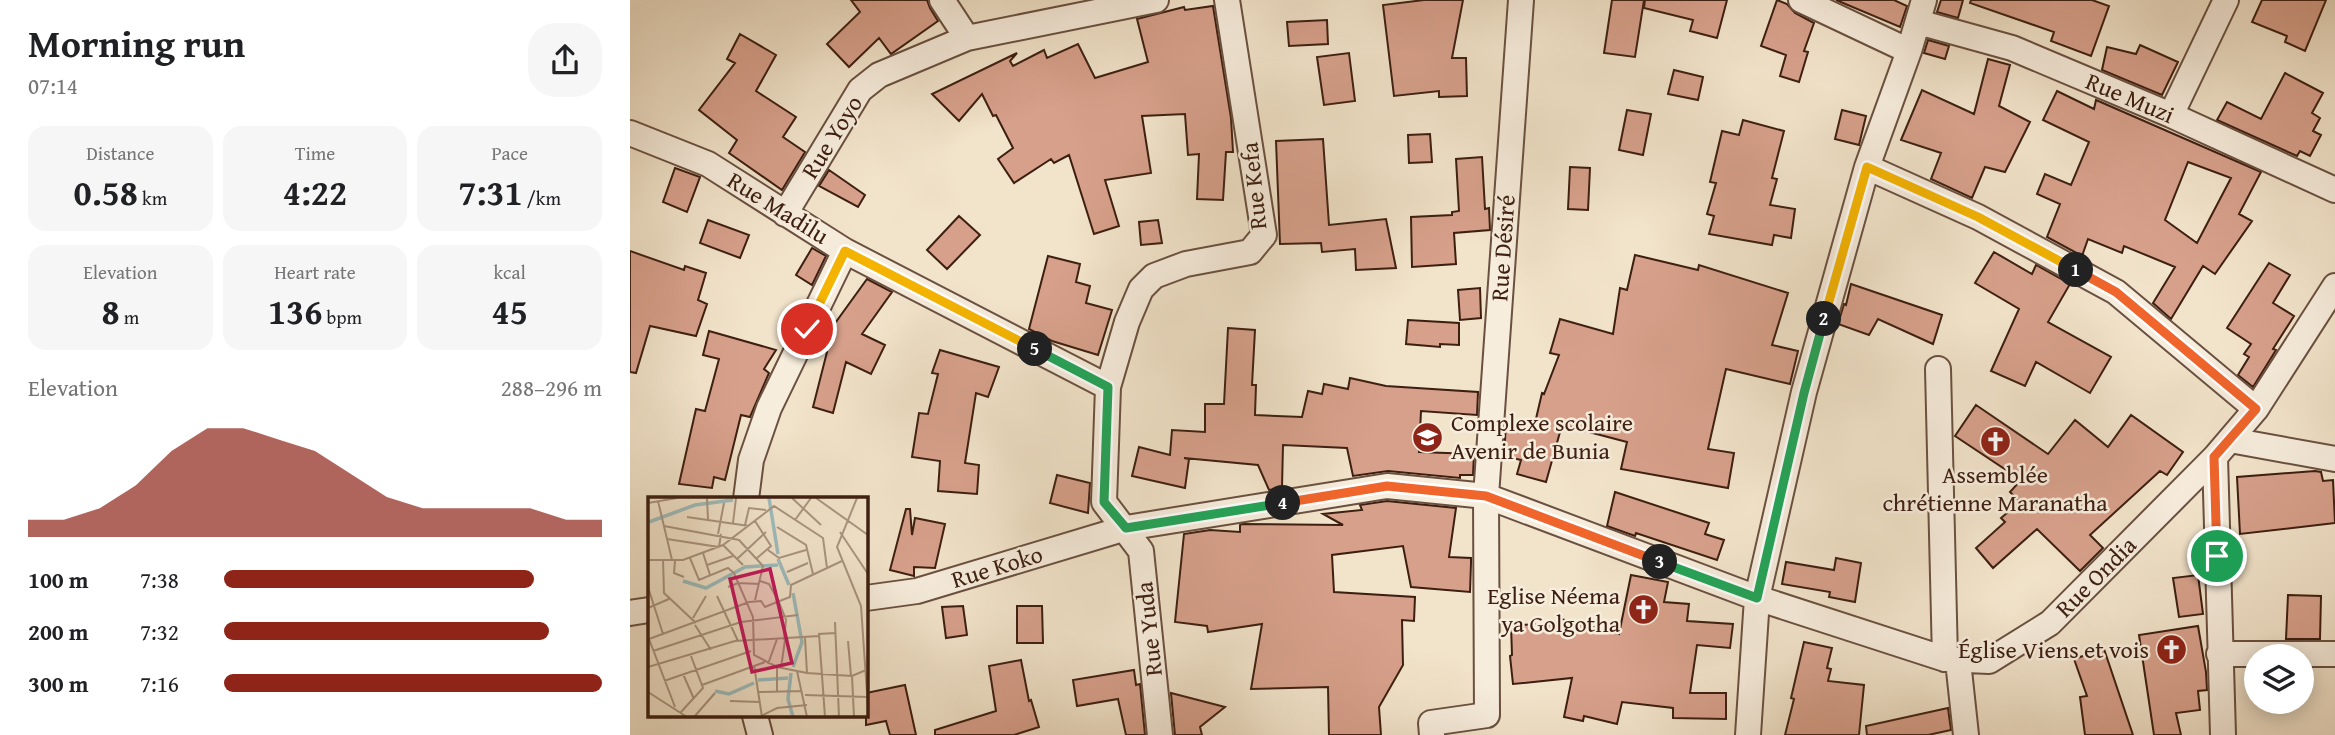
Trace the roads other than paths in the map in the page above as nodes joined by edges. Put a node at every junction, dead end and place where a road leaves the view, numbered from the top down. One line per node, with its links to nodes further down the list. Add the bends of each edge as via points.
1 (942, 0): 8 (street)
2 (1156, 0): 8 (street, Rue Yoyo)
3 (1227, 0): 18 (street, Rue Kefa, via 1264,235 1250,252 1154,275 1141,289 1127,322)
4 (1521, 0): 22 (street, Rue Désiré)
5 (1801, 0): 9 (street)
6 (2225, 0): 10 (street)
7 (1922, 11): 9 (street); 10 (street, Rue Muzi)
8 (967, 38): 14 (street, Rue Yoyo, via 878,75 860,90)
9 (1909, 51): 12 (street)
10 (2171, 115): 13 (street, Rue Muzi)
11 (630, 133): 14 (street, Rue Madilu, via 708,164)
12 (1867, 167): 19 (street, via 1978,217 2116,292); 26 (street, via 1804,393)
13 (2335, 190)
14 (785, 214): 15 (street, Rue Madilu)
15 (845, 251): 18 (street, Rue Madilu); 23 (street, via 769,408 751,460)
16 (2335, 286): 19 (street, Rue Ondia)
17 (1938, 369): 31 (street)
18 (1108, 387): 24 (street, Rue Kefa, via 1104,502)
19 (2256, 409): 20 (street, Rue Ondia)
20 (2222, 449): 21 (street); 29 (street); 31 (street, Rue Ondia, via 2050,623 1989,661)
21 (2335, 459)
22 (1486, 496): 24 (street, Rue Koko, via 1387,486); 26 (street, Rue Ondia); 35 (street, Rue Désiré, via 1487,715 1431,723)
23 (746, 497)
24 (1126, 528): 25 (street, Rue Koko, via 917,591); 34 (street, Rue Yuda, via 1141,551)
25 (868, 598)
26 (1757, 598): 31 (street, Rue Ondia); 36 (street)
27 (648, 610): 28 (street)
28 (630, 613)
29 (2219, 654): 30 (street); 38 (street)
30 (2335, 654)
31 (1952, 660): 37 (street)
32 (756, 718): 33 (street)
33 (760, 735)
34 (1160, 735)
35 (1433, 735)
36 (1748, 735)
37 (1966, 735)
38 (2223, 735)

